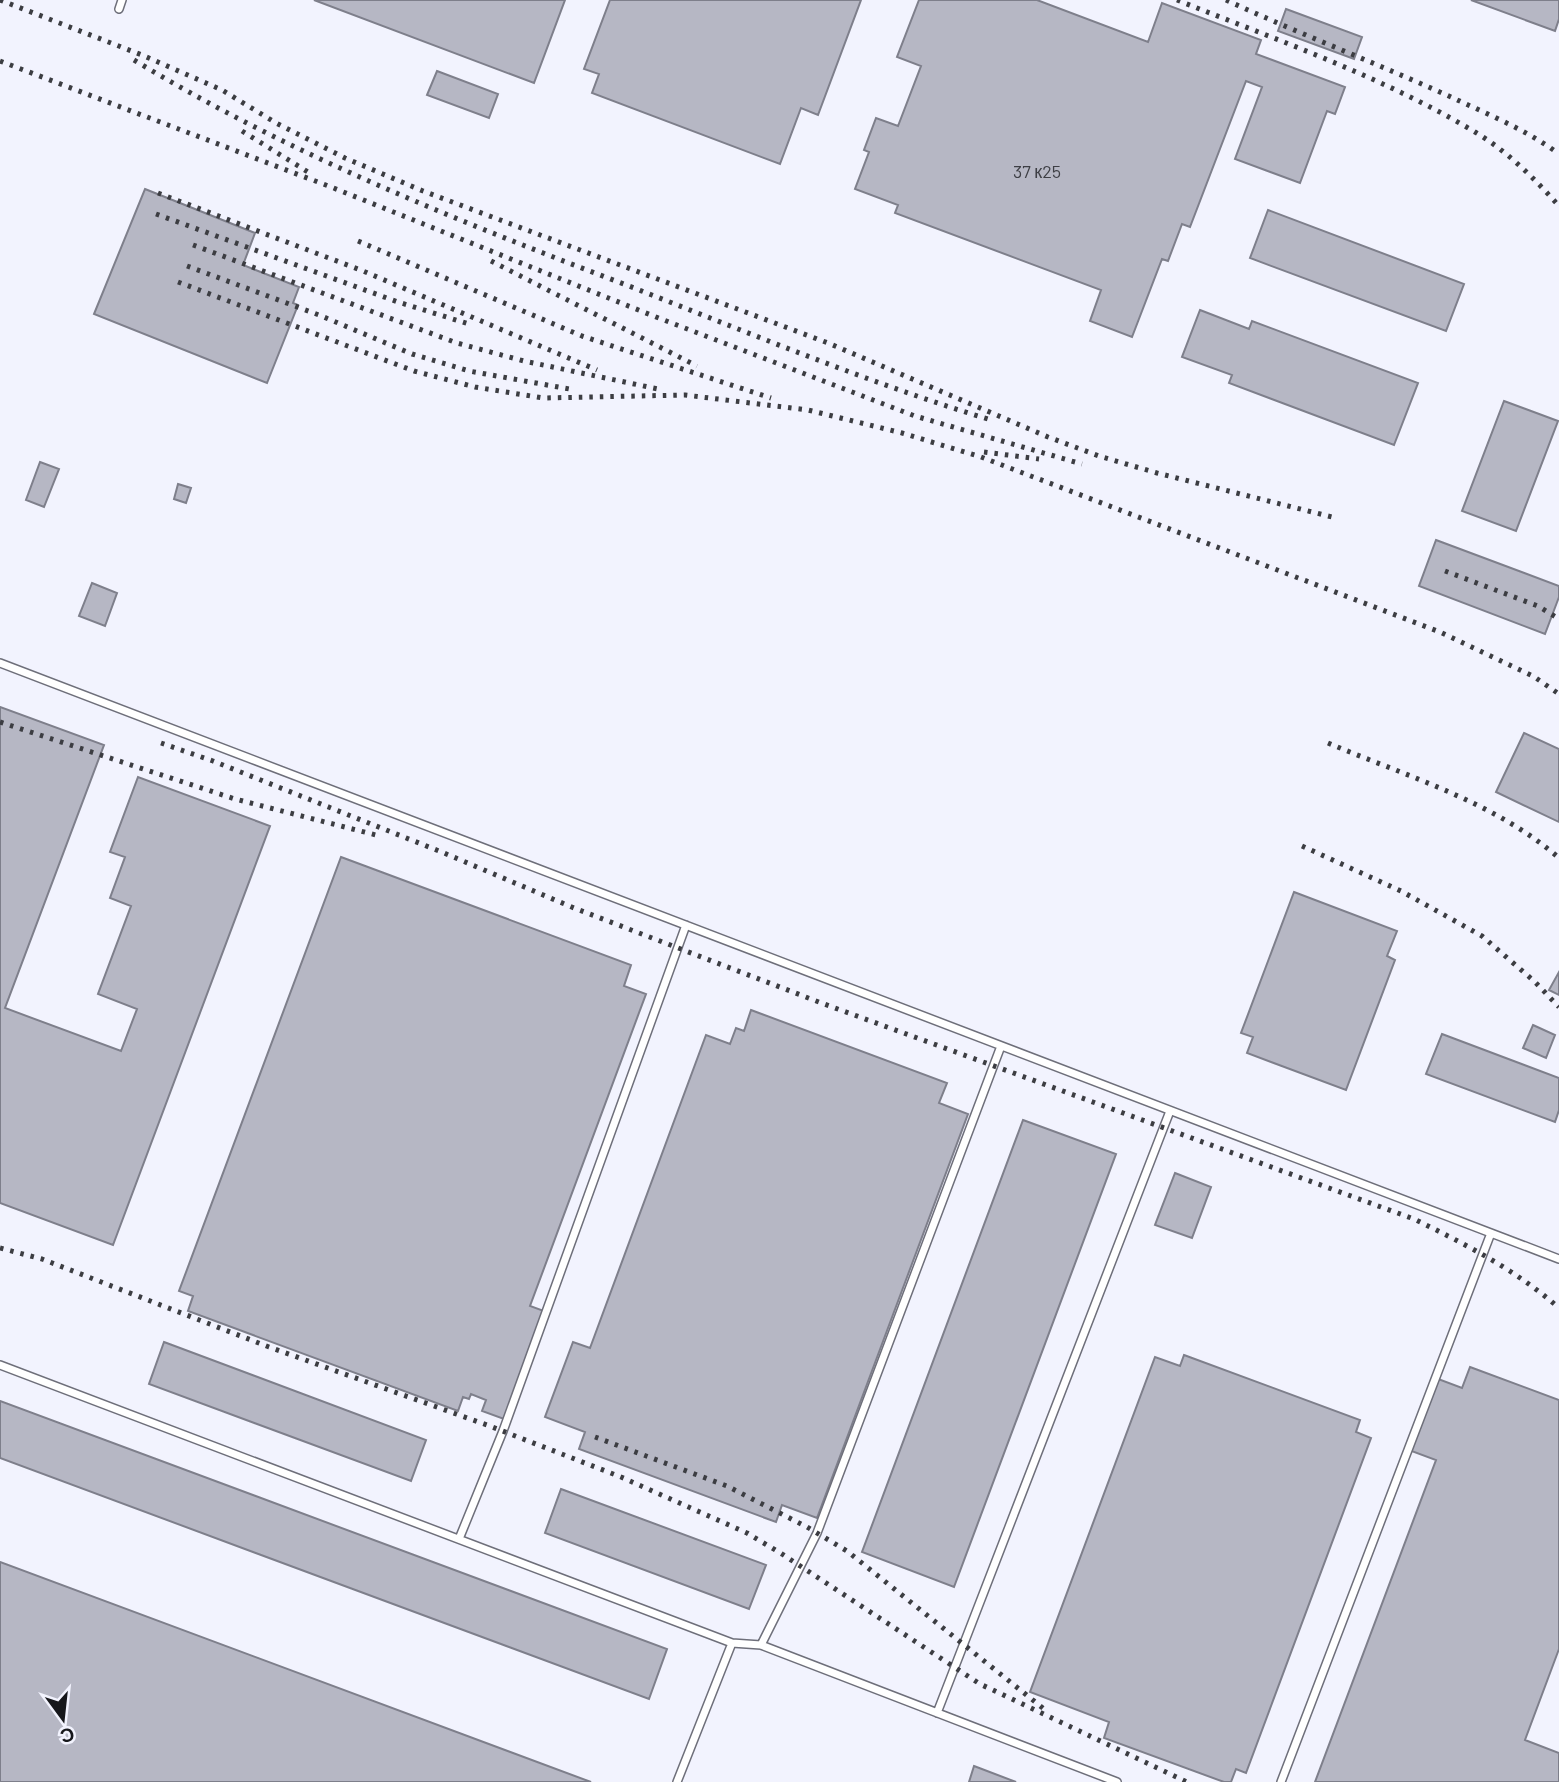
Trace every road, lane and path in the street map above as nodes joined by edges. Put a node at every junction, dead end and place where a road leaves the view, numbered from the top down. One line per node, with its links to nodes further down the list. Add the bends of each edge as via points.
1 (122, 0): 2 (lane)
2 (119, 9)
3 (0, 663): 4 (lane)
4 (686, 925): 5 (lane); 10 (lane, via 503,1431)
5 (1001, 1046): 6 (lane); 12 (lane, via 817,1533)
6 (1170, 1111): 7 (lane); 13 (lane)
7 (1491, 1233): 8 (lane); 16 (lane)
8 (1559, 1259)
9 (0, 1365): 10 (lane)
10 (459, 1539): 11 (lane)
11 (732, 1643): 12 (lane); 14 (lane)
12 (761, 1645): 13 (lane)
13 (937, 1713): 15 (lane)
14 (677, 1782)
15 (1117, 1782)
16 (1281, 1782)

